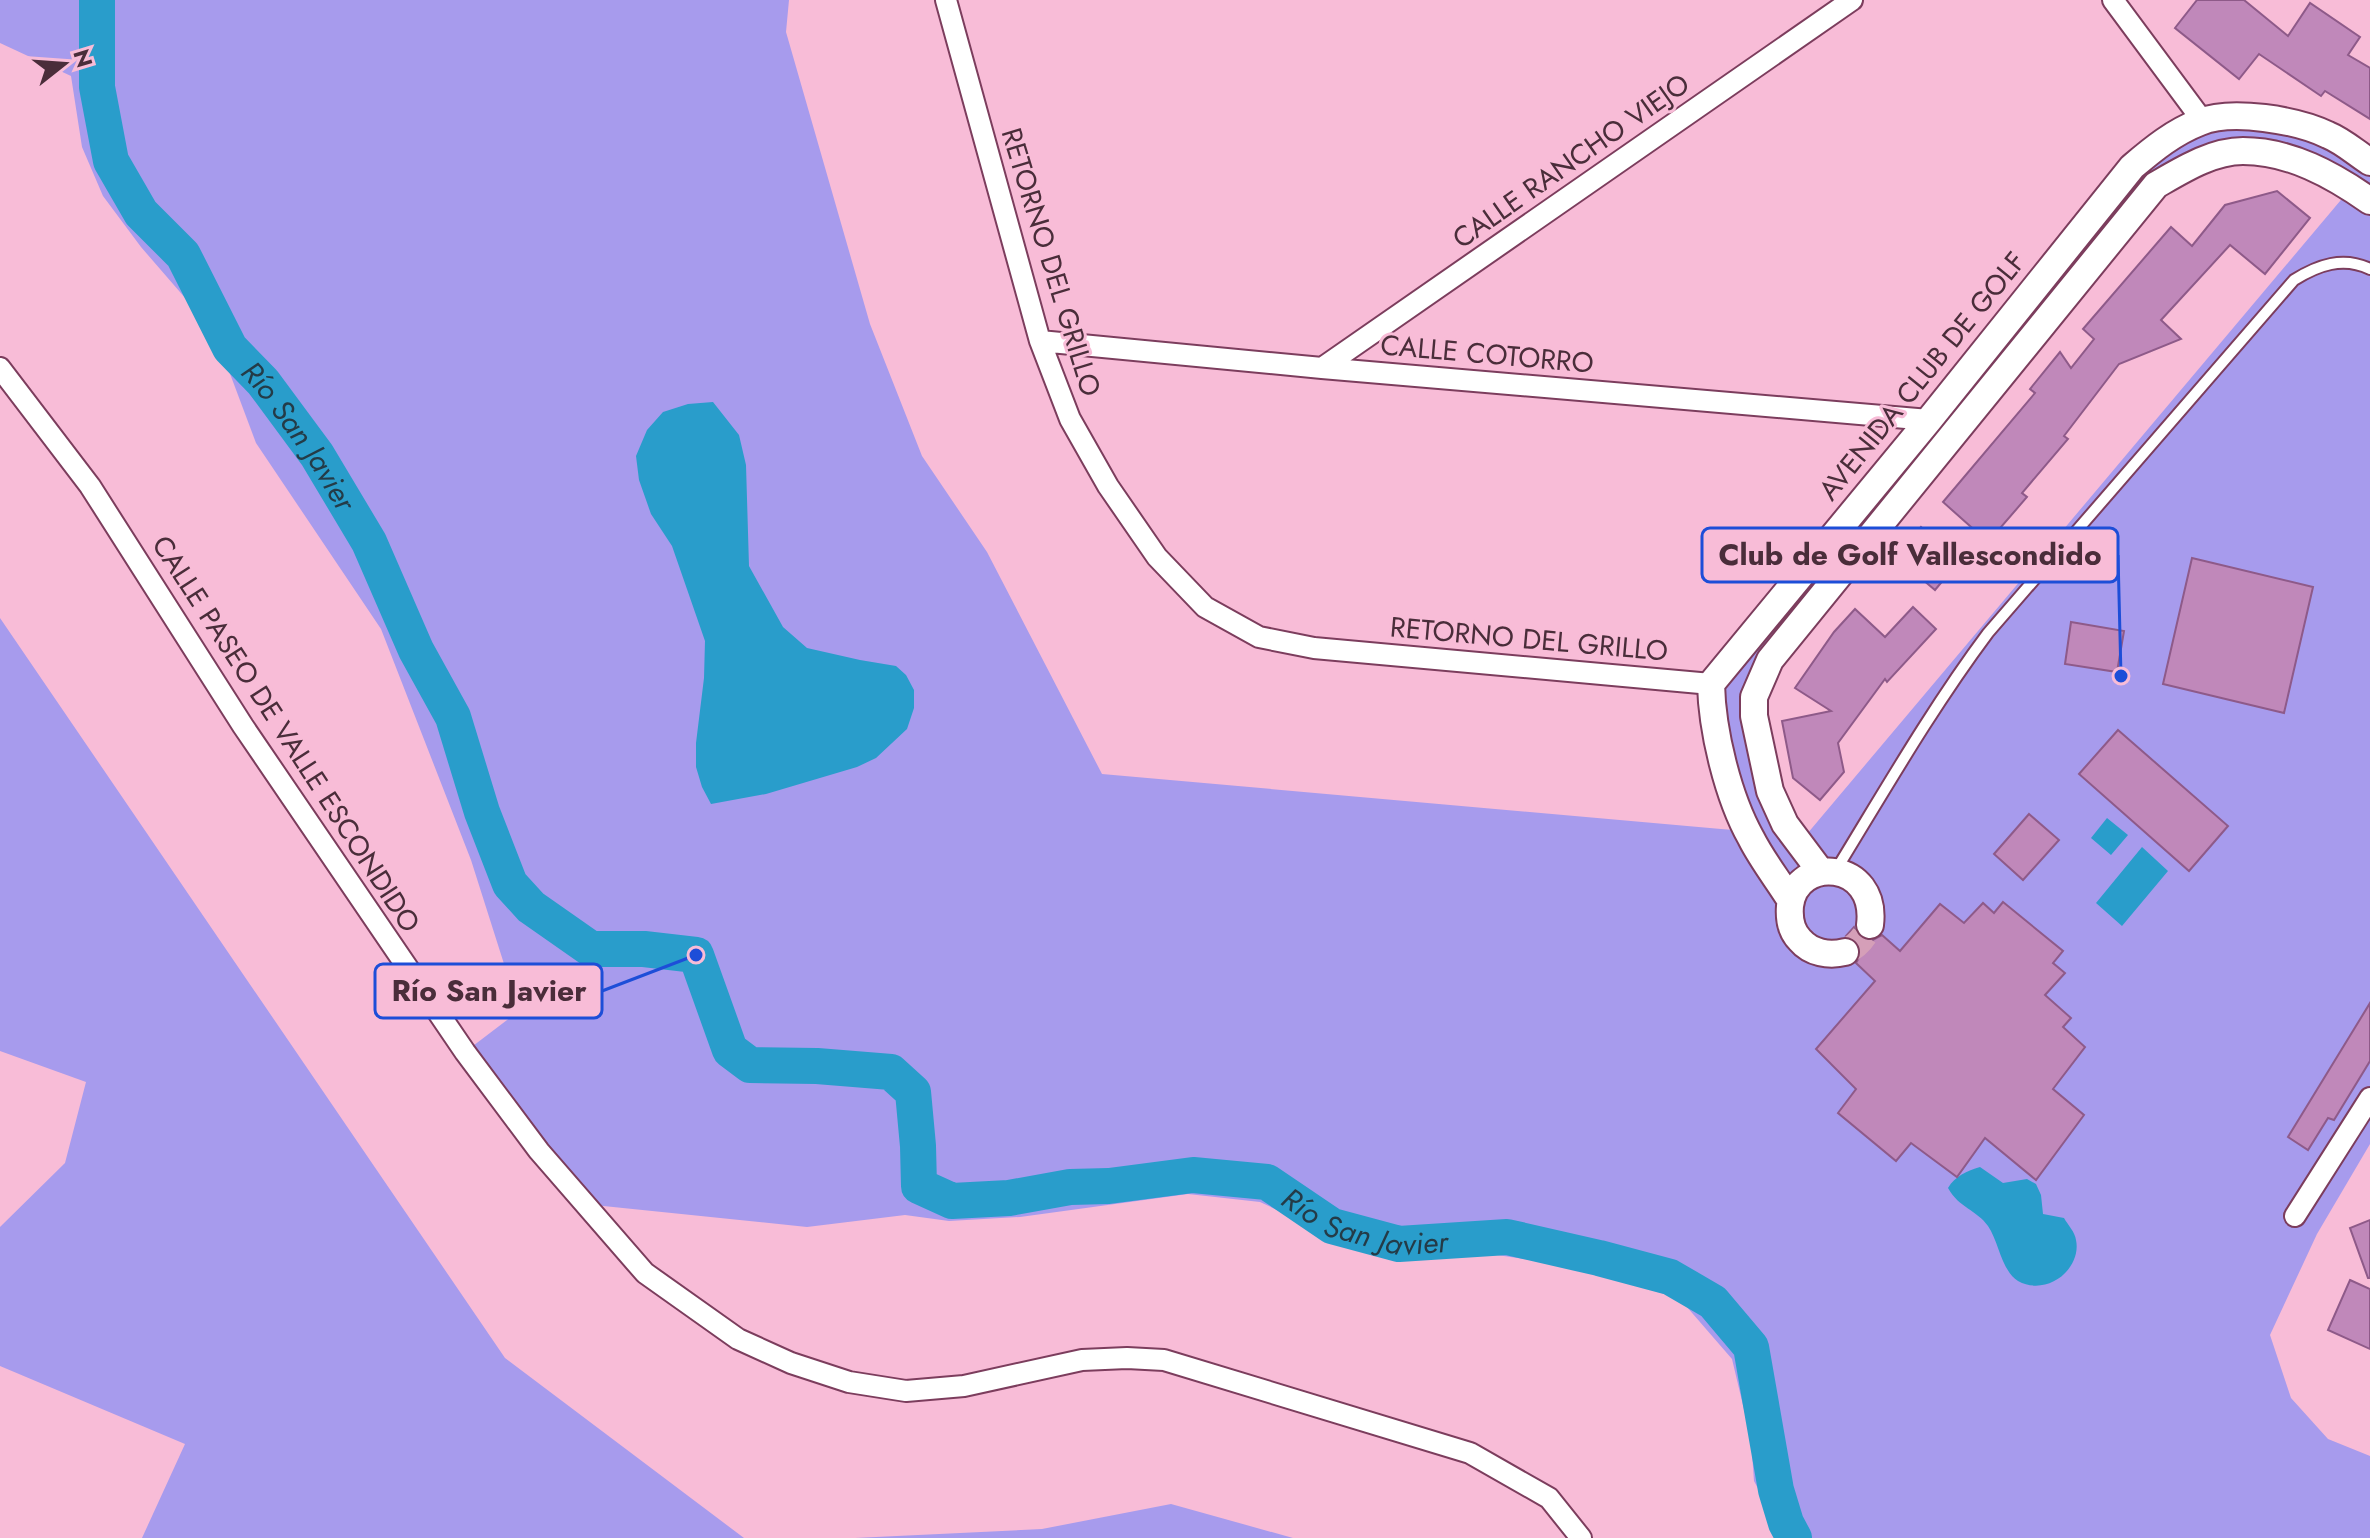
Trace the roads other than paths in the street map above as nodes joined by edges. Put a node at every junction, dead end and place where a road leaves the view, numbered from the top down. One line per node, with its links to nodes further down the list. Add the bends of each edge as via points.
1 (946, 0): 10 (street, RETORNO DEL GRILLO)
2 (1852, 0): 12 (street, CALLE RANCHO VIEJO)
3 (2113, 0): 4 (street)
4 (2202, 120): 5 (street, AVENIDA CLUB DE GOLF, via 2282,119 2329,135); 6 (street, AVENIDA CLUB DE GOLF, via 2161,142)
5 (2370, 162)
6 (2132, 167): 7 (street); 13 (street, AVENIDA CLUB DE GOLF)
7 (2156, 185): 8 (street, via 2186,167 2243,151 2289,158 2338,179); 15 (street, via 1770,660)
8 (2370, 201)
9 (2370, 269): 18 (lane, via 2337,262 2294,280 1988,633)
10 (1040, 341): 12 (street, CALLE COTORRO); 14 (street, RETORNO DEL GRILLO, via 1070,419 1157,557 1205,607 1259,637 1314,648)
11 (0, 368): 24 (street, CALLE PASEO DE VALLE ESCONDIDO, via 90,486 243,726 465,1052 539,1151 645,1273 738,1339 849,1382 906,1391 964,1386 1082,1360 1164,1360 1470,1453 1549,1498)
12 (1322, 368): 13 (street, CALLE COTORRO)
13 (1929, 420): 14 (street, AVENIDA CLUB DE GOLF)
14 (1718, 675): 15 (street); 17 (street)
15 (1761, 680): 16 (street)
16 (1754, 716): 17 (street); 18 (street, via 1770,791 1785,824)
17 (1715, 724): 19 (street, via 1732,796 1751,838)
18 (1828, 872): 19 (street, via 1802,882); 20 (street, via 1861,884 1869,896)
19 (1791, 901): 21 (street, via 1789,915 1800,942 1826,954)
20 (1870, 925)
21 (1845, 952)
22 (2370, 1098): 23 (street)
23 (2295, 1216)
24 (1581, 1538)

